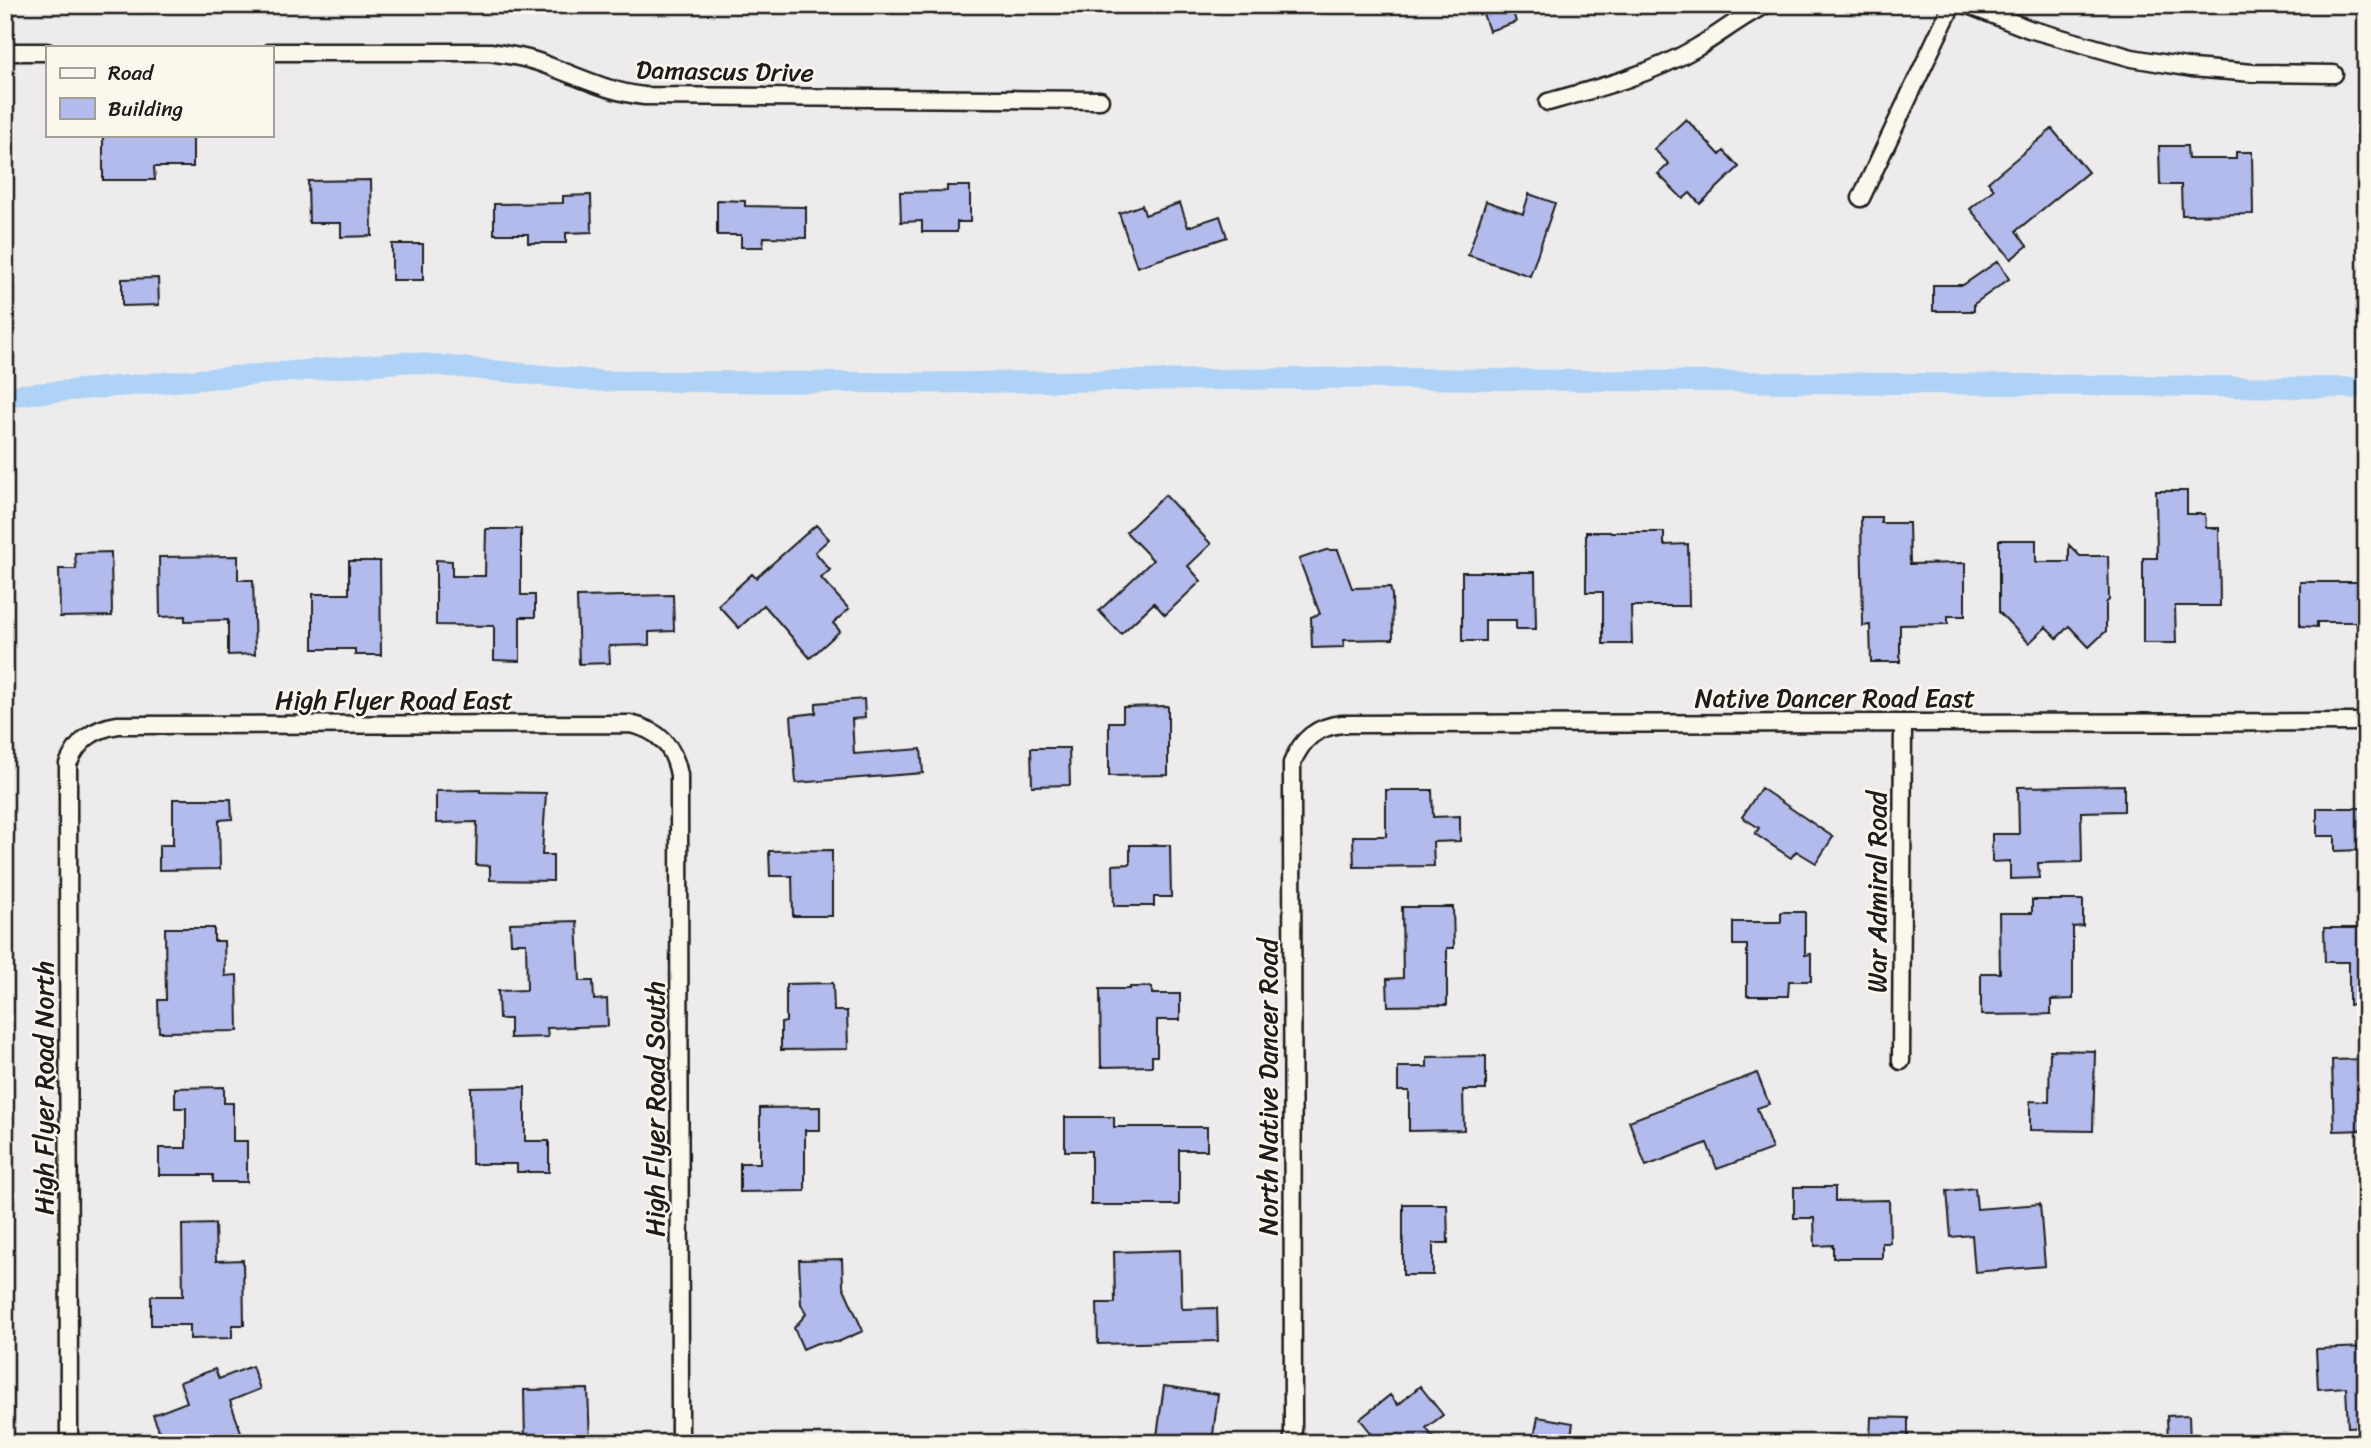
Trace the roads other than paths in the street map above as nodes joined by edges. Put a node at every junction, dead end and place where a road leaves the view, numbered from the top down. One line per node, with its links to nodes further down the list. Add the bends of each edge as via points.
1 (1765, 5): 9 (street, via 1651,70)
2 (1952, 5): 10 (street)
3 (1968, 5): 7 (street, via 2029,29 2132,58 2253,73)
4 (5, 52): 5 (street)
5 (46, 52)
6 (273, 52): 8 (street, Damascus Drive, via 490,52 540,62 606,90 644,96)
7 (2334, 74)
8 (1100, 100)
9 (1548, 102)
10 (1861, 198)
11 (2366, 722): 12 (street, Native Dancer Road East)
12 (1903, 723): 13 (street, Native Dancer Road East, via 1342,723); 16 (street, War Admiral Road)
13 (1308, 736): 19 (street, North Native Dancer Road, via 1292,763)
14 (84, 738): 15 (street, High Flyer Road East, via 102,727 118,725 630,724 659,735 673,753); 17 (street, High Flyer Road North, via 68,764)
15 (679, 775): 18 (street, High Flyer Road South)
16 (1901, 1061)
17 (69, 1443)
18 (680, 1443)
19 (1293, 1443)

